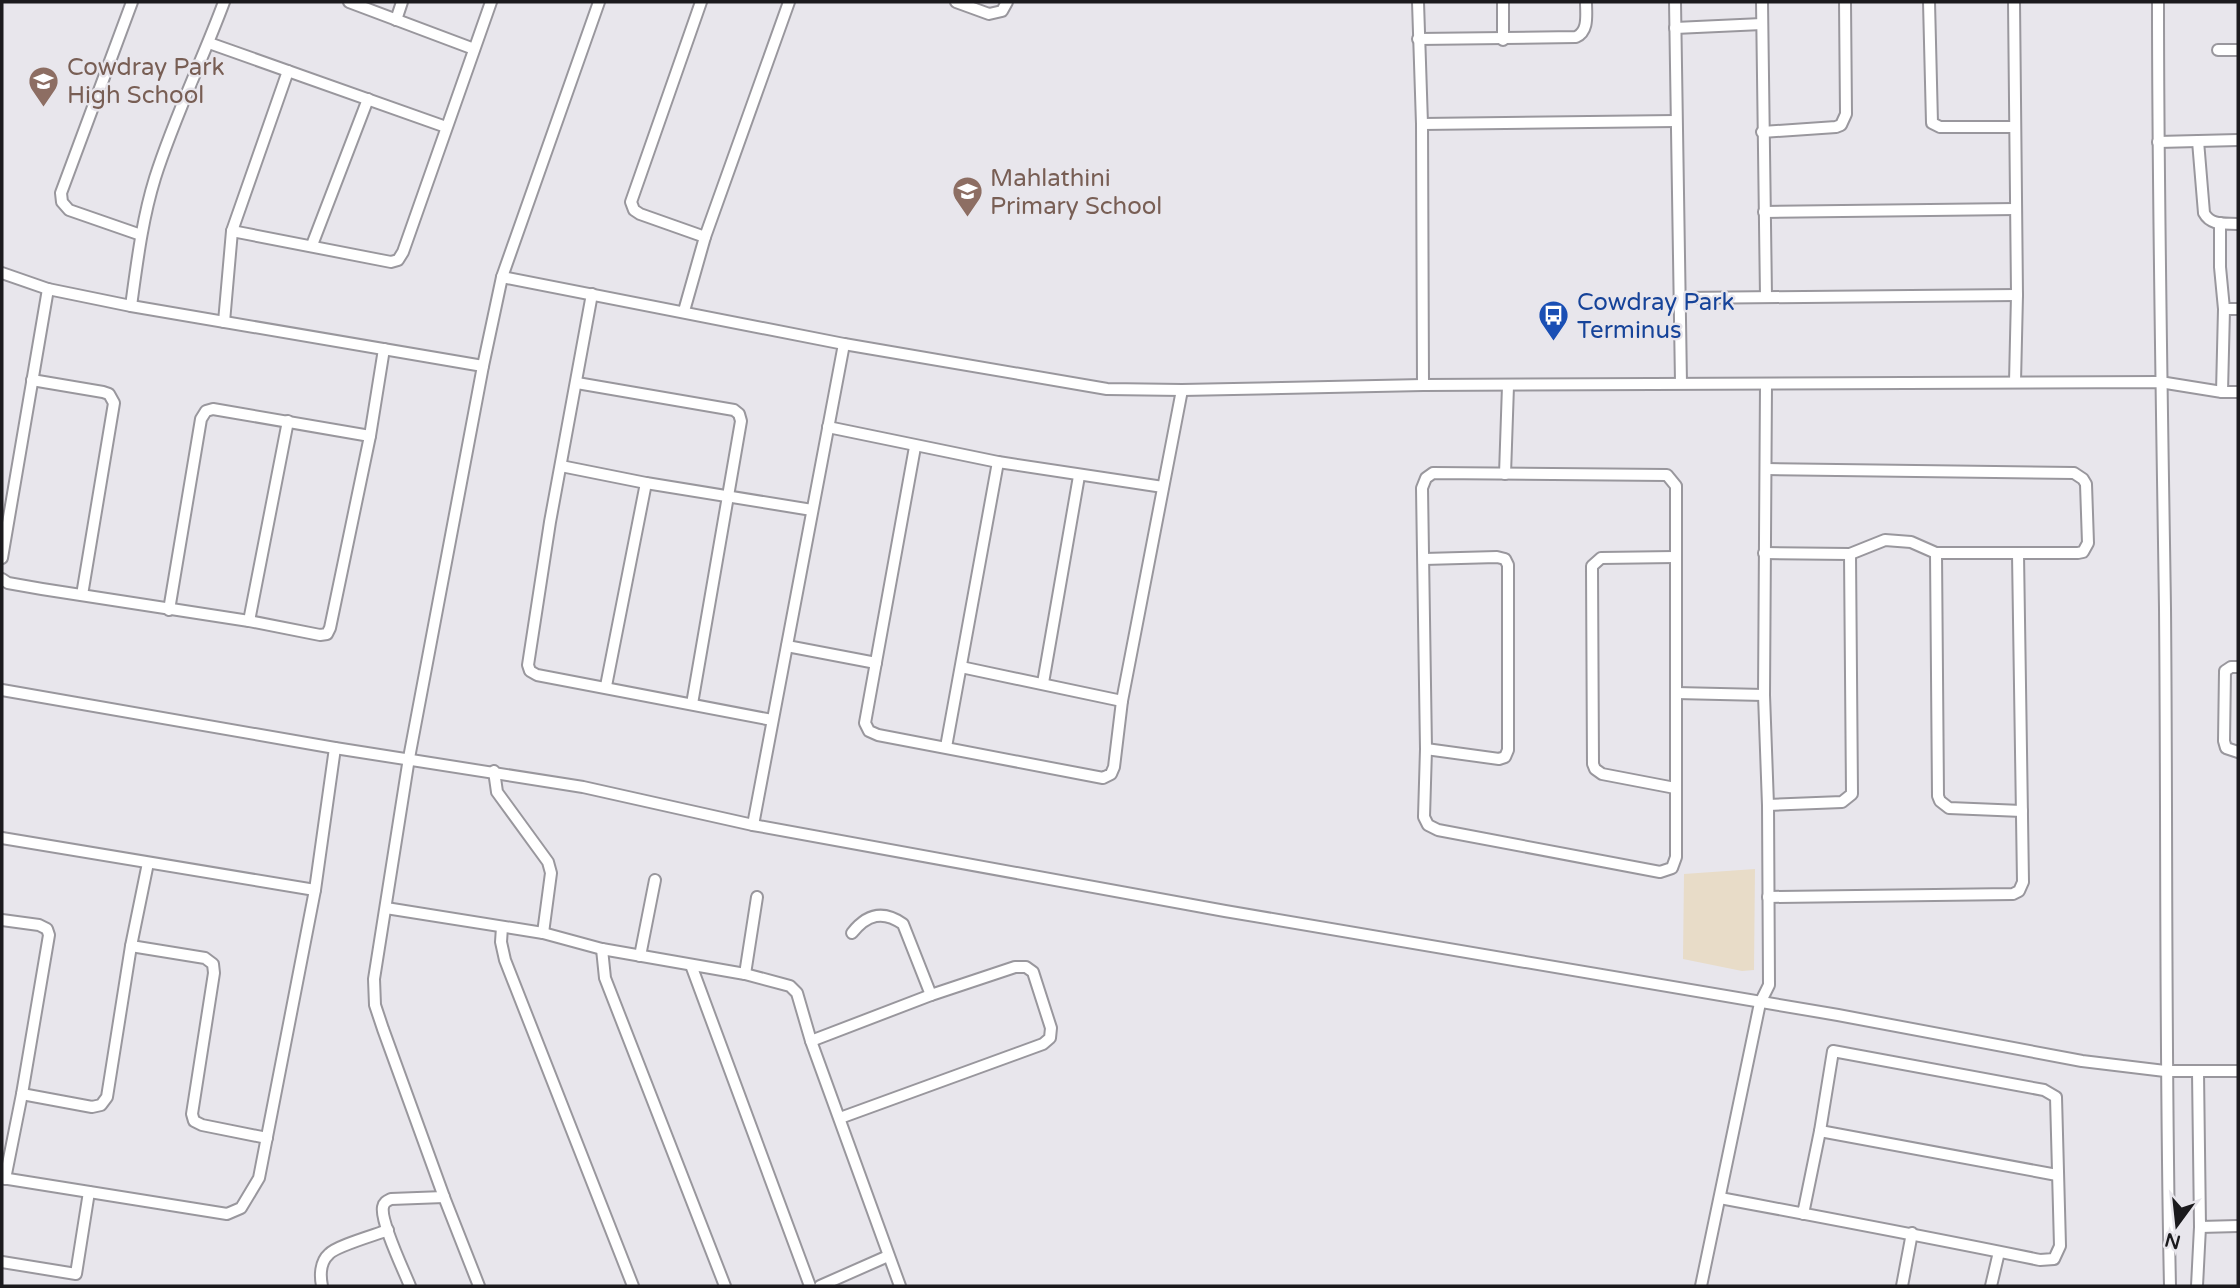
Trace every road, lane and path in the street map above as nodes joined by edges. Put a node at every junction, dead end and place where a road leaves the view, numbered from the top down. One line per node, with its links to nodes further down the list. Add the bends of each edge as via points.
1 (132, 2): 44 (street, via 61,193 69,210)
2 (224, 2): 25 (street)
3 (349, 2): 20 (street)
4 (402, 2): 20 (street)
5 (491, 2): 26 (street)
6 (599, 2): 48 (street)
7 (701, 2): 45 (street, via 631,202 640,214)
8 (789, 2): 45 (street)
9 (956, 2): 10 (street, via 989,14 1002,11)
10 (1007, 2)
11 (1418, 2): 23 (street)
12 (1503, 2): 24 (street)
13 (1586, 2): 24 (street, via 1582,35)
14 (1675, 2): 22 (street)
15 (1762, 2): 21 (street)
16 (1845, 2): 35 (street, via 1843,122 1836,127)
17 (1929, 2): 34 (street, via 1932,123 1940,127)
18 (2014, 2): 34 (street)
19 (2158, 2): 38 (street)
20 (396, 20): 26 (street)
21 (1762, 24): 22 (street); 35 (street)
22 (1675, 28): 31 (street)
23 (1418, 39): 24 (street); 32 (street)
24 (1503, 40)
25 (209, 43): 29 (street); 44 (street, via 161,159)
26 (474, 48): 33 (street)
27 (2218, 50): 28 (street)
28 (2238, 50)
29 (288, 71): 30 (street); 43 (street)
30 (368, 99): 33 (street); 46 (street)
31 (1676, 121): 32 (street); 53 (street)
32 (1422, 124): 68 (street)
33 (446, 127): 46 (street, via 398,260)
34 (2015, 127): 39 (street)
35 (1762, 132): 40 (street)
36 (2238, 140): 37 (street)
37 (2197, 141): 38 (street); 41 (street, via 2204,214 2210,222)
38 (2158, 142): 64 (street)
39 (2016, 209): 40 (street); 51 (street)
40 (1764, 212): 52 (street)
41 (2220, 223): 42 (street); 55 (street)
42 (2238, 224)
43 (232, 231): 46 (street); 58 (street)
44 (141, 235): 54 (street)
45 (705, 237): 57 (street)
46 (312, 245)
47 (2, 273): 49 (street)
48 (502, 277): 50 (street); 61 (street)
49 (48, 289): 54 (street); 62 (street)
50 (592, 294): 57 (street); 65 (street)
51 (2017, 295): 52 (street); 63 (street)
52 (1766, 296): 53 (street)
53 (1679, 298): 66 (street)
54 (131, 306): 58 (street)
55 (2224, 309): 56 (street); 71 (street)
56 (2238, 309)
57 (684, 312): 59 (street)
58 (224, 322): 60 (street)
59 (844, 344): 70 (street, via 1089,387); 74 (street)
60 (384, 349): 61 (street); 75 (street)
61 (482, 366): 113 (street)
62 (32, 380): 91 (street); 94 (street, via 103,392 114,403)
63 (2015, 382): 64 (street); 67 (street)
64 (2160, 382): 71 (street); 138 (street)
65 (576, 383): 78 (street); 84 (street, via 734,410 741,421)
66 (1681, 383): 67 (street); 69 (street)
67 (1766, 384): 79 (street)
68 (1423, 385): 69 (street); 70 (street)
69 (1508, 386): 80 (street)
70 (1182, 390): 83 (street)
71 (2222, 392): 72 (street)
72 (2238, 392)
73 (288, 421): 75 (street); 95 (street, via 206,411); 96 (street)
74 (828, 427): 76 (street); 85 (street)
75 (370, 436): 96 (street, via 327,634)
76 (915, 447): 77 (street); 98 (street)
77 (998, 462): 81 (street); 99 (street)
78 (561, 466): 82 (street); 102 (street, via 528,665 537,675)
79 (1766, 469): 86 (street); 89 (street, via 2079,475 2086,484 2087,548 2078,553)
80 (1505, 474): 90 (street, via 1667,475 1676,486); 92 (street, via 1433,473 1426,478 1422,488)
81 (1079, 476): 83 (street); 101 (street)
82 (646, 483): 84 (street); 102 (street)
83 (1163, 487): 106 (street)
84 (729, 496): 85 (street); 107 (street)
85 (812, 510): 97 (street)
86 (1764, 553): 88 (street); 105 (street)
87 (1936, 553): 88 (street, via 1911,542 1885,540); 89 (street); 117 (street, via 1938,796 1949,808)
88 (1850, 554): 116 (street, via 1852,794 1842,802)
89 (2018, 554): 117 (street)
90 (1675, 557): 104 (street); 115 (street, via 1601,558 1592,566 1592,764 1602,774)
91 (2, 558)
92 (1424, 559): 111 (street); 111 (street, via 1497,557 1508,565 1505,757)
93 (2, 580): 94 (street)
94 (82, 595): 95 (street)
95 (169, 610): 96 (street)
96 (249, 621)
97 (787, 646): 98 (street); 108 (street)
98 (876, 663): 109 (street, via 865,723 869,731)
99 (961, 667): 101 (street); 109 (street)
100 (2238, 667): 112 (street, via 2225,671 2223,681 2224,741 2226,748)
101 (1043, 683): 106 (street)
102 (606, 687): 107 (street)
103 (2, 690): 110 (street)
104 (1676, 693): 105 (street); 115 (street)
105 (1764, 695): 116 (street)
106 (1122, 701): 109 (street, via 1114,767 1103,778)
107 (692, 704): 108 (street)
108 (772, 720): 118 (street)
109 (946, 747)
110 (335, 748): 113 (street); 122 (street)
111 (1426, 748): 115 (street, via 1424,817 1428,825 1660,872 1675,862)
112 (2238, 752)
113 (409, 758): 114 (street); 125 (street)
114 (494, 771): 118 (street); 128 (street, via 497,792 548,862 551,873)
115 (1675, 789)
116 (1768, 805): 124 (street)
117 (2022, 811): 124 (street, via 2023,882 2013,894)
118 (753, 825): 136 (street)
119 (2, 838): 120 (street)
120 (148, 863): 122 (street); 130 (street)
121 (655, 880): 132 (street)
122 (316, 890): 144 (street)
123 (757, 897): 134 (street)
124 (1768, 897): 136 (street, via 1769,985)
125 (386, 908): 127 (street); 148 (street, via 374,979 375,1005)
126 (2, 920): 141 (street, via 39,925 49,935)
127 (502, 927): 128 (street); 163 (street, via 505,960)
128 (543, 933): 131 (street)
129 (852, 933): 135 (street, via 871,916 895,918 904,924)
130 (131, 946): 141 (street, via 107,1097 92,1107); 144 (street, via 205,958 213,964 194,1121)
131 (602, 949): 132 (street); 164 (street, via 605,978)
132 (639, 956): 133 (street)
133 (691, 965): 134 (street); 165 (street)
134 (745, 974): 137 (street, via 790,986 797,993)
135 (931, 995): 137 (street); 142 (street, via 1026,967 1033,972 1050,1038)
136 (1760, 1003): 138 (street, via 2082,1061); 149 (street)
137 (811, 1041): 142 (street)
138 (2165, 1071): 140 (street); 171 (street)
139 (2238, 1071): 140 (street)
140 (2198, 1072): 152 (street)
141 (22, 1094): 146 (street)
142 (840, 1118): 156 (street)
143 (1821, 1131): 145 (street); 145 (street, via 1833,1051 1955,1072 2053,1094 2057,1100); 150 (street)
144 (267, 1138): 147 (street, via 259,1178 241,1208 227,1214)
145 (2057, 1175): 155 (street, via 2058,1255 2039,1260)
146 (3, 1179): 147 (street)
147 (89, 1192): 158 (street)
148 (444, 1197): 153 (street, via 391,1199 383,1208); 162 (street)
149 (1720, 1198): 150 (street); 168 (street)
150 (1803, 1214): 154 (street)
151 (2238, 1226): 152 (street)
152 (2200, 1227): 172 (street)
153 (388, 1230): 160 (street, via 330,1252 320,1274); 161 (street)
154 (1912, 1233): 155 (street); 169 (street)
155 (1999, 1252): 170 (street)
156 (888, 1256): 166 (street); 167 (street)
157 (2, 1262): 158 (street)
158 (76, 1274): 159 (street)
159 (80, 1286)
160 (322, 1286)
161 (410, 1286)
162 (479, 1286)
163 (633, 1286)
164 (725, 1286)
165 (810, 1286)
166 (820, 1286)
167 (900, 1286)
168 (1701, 1286)
169 (1902, 1286)
170 (1991, 1286)
171 (2170, 1286)
172 (2197, 1286)

